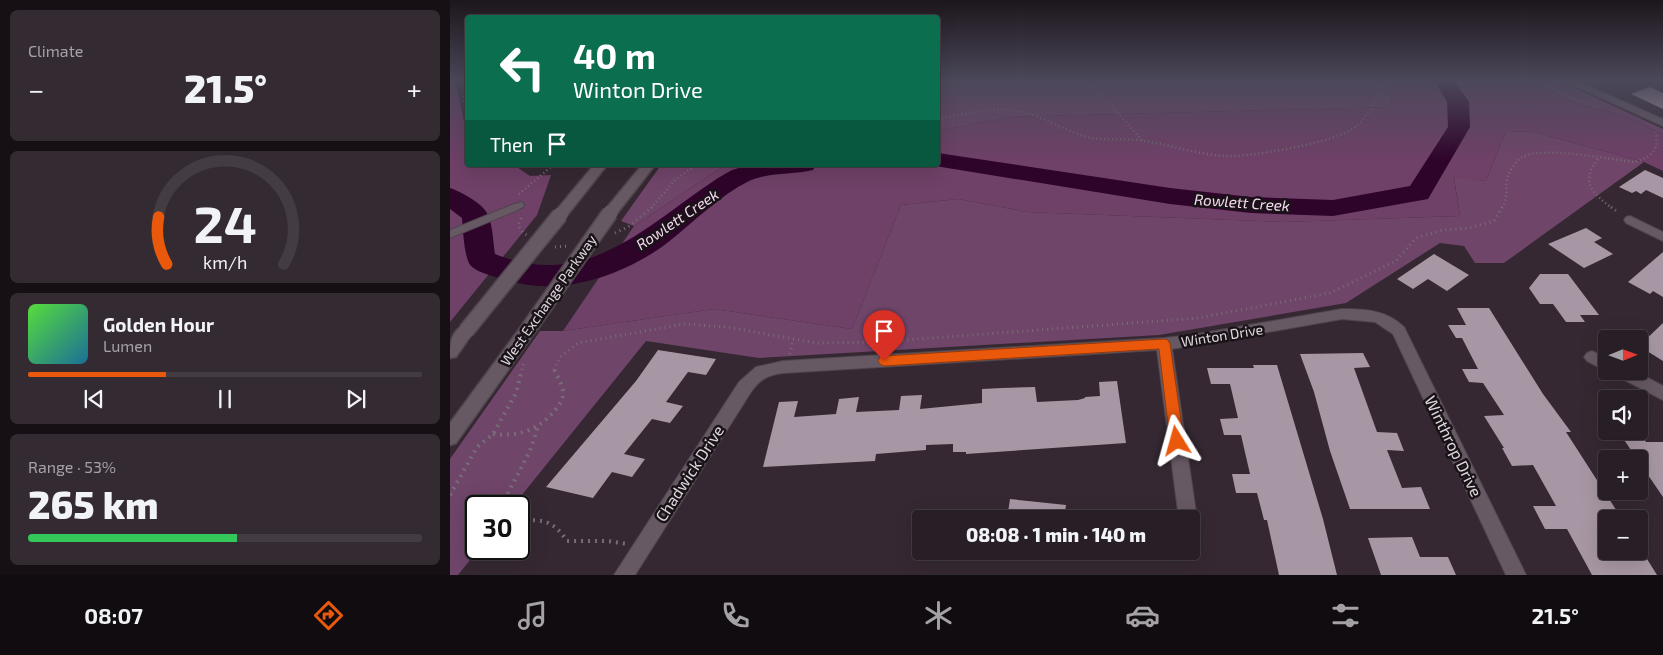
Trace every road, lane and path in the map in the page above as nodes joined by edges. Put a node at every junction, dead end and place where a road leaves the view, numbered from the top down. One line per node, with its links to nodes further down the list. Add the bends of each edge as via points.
1 (1111, 107): 9 (path)
2 (1370, 107): 9 (path, via 1358,124 1328,140 1240,156 1222,156)
3 (1597, 107): 5 (path)
4 (1627, 107): 7 (street)
5 (1603, 109)
6 (940, 119): 9 (path, via 1012,110 1097,139)
7 (1663, 123)
8 (1651, 128): 10 (path, via 1660,138 1661,145 1642,160 1626,162)
9 (1142, 140)
10 (1599, 158): 16 (path, via 1587,173 1587,179 1602,201); 32 (path, via 1540,153 1521,157 1506,180 1507,199 1494,221 1416,238 1396,261 1330,293 1198,318 878,342 816,343 727,326 684,324 578,343 557,362 554,369 563,397)
11 (550, 167): 15 (path, via 520,193 516,199)
12 (599, 167): 25 (main road, bridge)
13 (647, 167): 34 (main road, West Exchange Parkway, bridge, via 610,213)
14 (694, 167): 18 (path, via 671,185 645,215)
15 (521, 205): 17 (lane); 20 (path, via 524,208 518,225)
16 (1630, 220): 19 (street)
17 (450, 234)
18 (611, 234)
19 (1663, 236)
20 (530, 237)
21 (574, 245): 22 (path)
22 (551, 248)
23 (1386, 320): 24 (street, Winton Drive, via 1370,315 1342,314); 41 (street, Winthrop Drive, via 1399,331)
24 (1164, 344): 29 (street, Winton Drive, via 783,367); 37 (street)
25 (450, 352)
26 (1592, 357): 27 (street)
27 (1598, 360)
28 (525, 362): 33 (path, via 516,393)
29 (757, 372): 39 (street, Chadwick Drive)
30 (1638, 380): 31 (street)
31 (1663, 393)
32 (538, 427): 33 (path, via 518,435); 36 (path, via 530,451)
33 (493, 434): 35 (path, via 477,447)
34 (450, 437)
35 (450, 495)
36 (507, 495)
37 (1187, 510)
38 (530, 520): 39 (path, via 553,523 567,540 574,542 608,541)
39 (642, 547): 40 (street, Chadwick Drive)
40 (624, 575)
41 (1516, 575)

